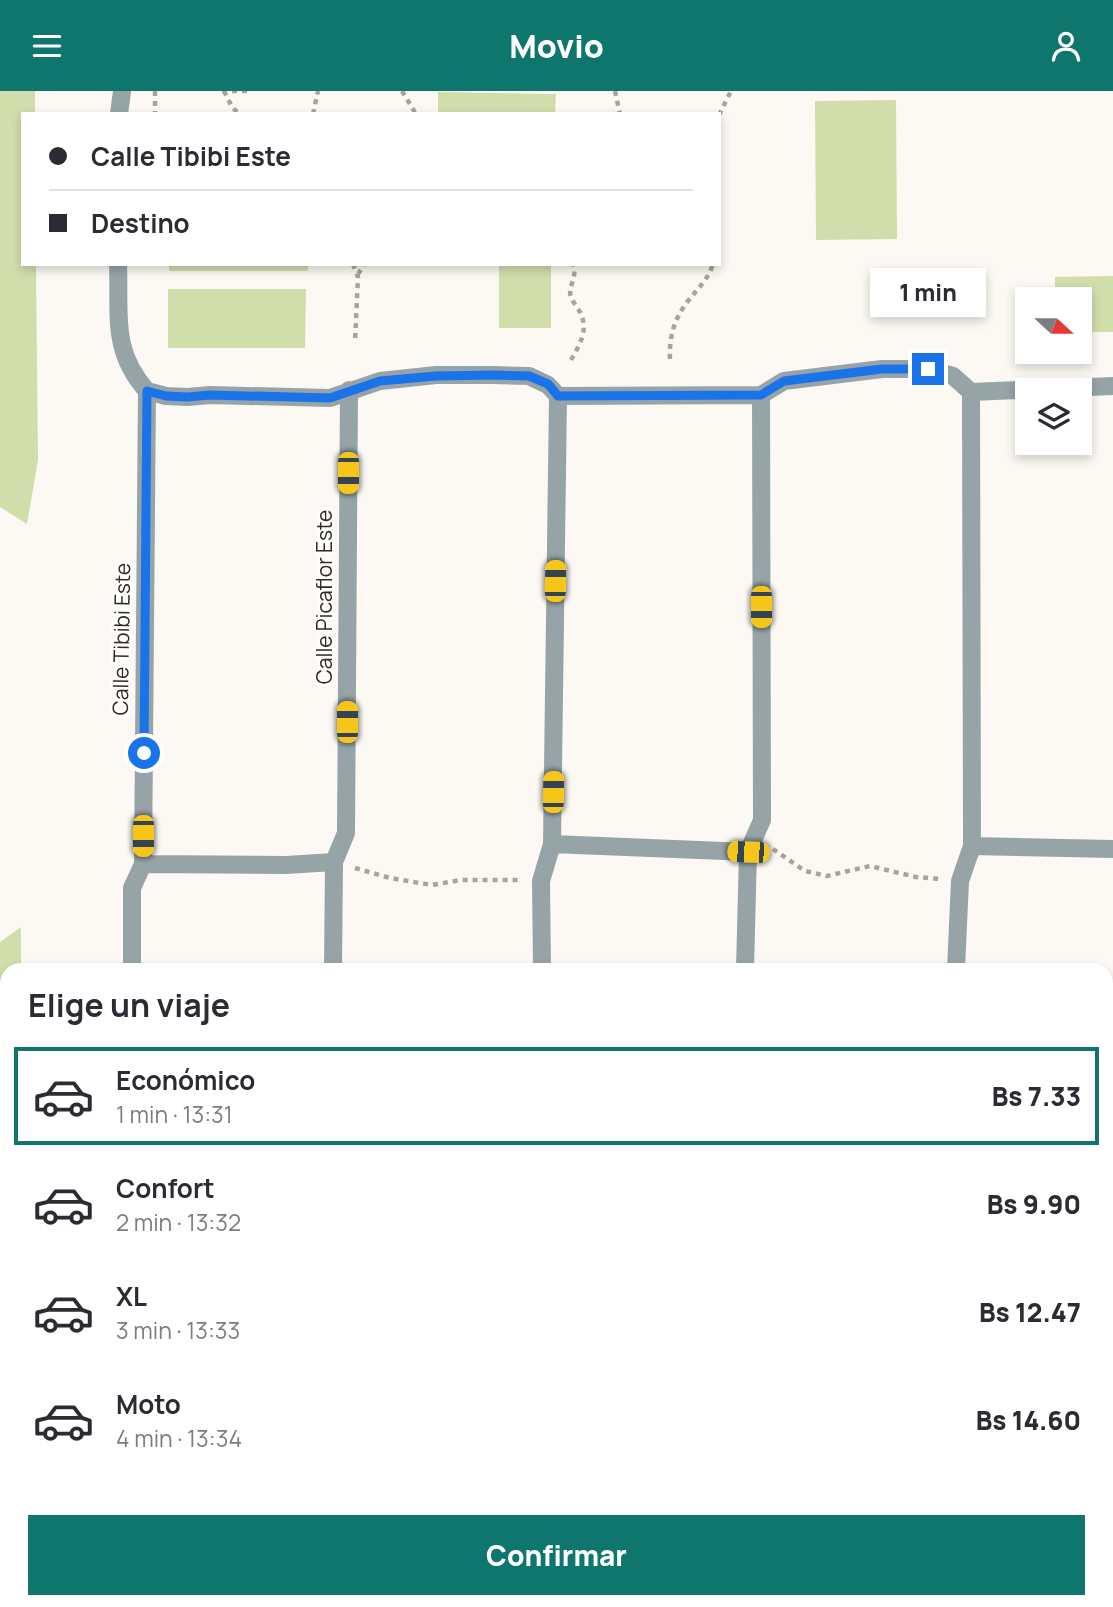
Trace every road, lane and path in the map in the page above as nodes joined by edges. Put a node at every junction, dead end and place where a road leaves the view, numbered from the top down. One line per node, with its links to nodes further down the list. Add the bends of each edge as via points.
1 (122, 91): 9 (street)
2 (155, 91): 10 (path)
3 (223, 91): 4 (path); 11 (path)
4 (251, 91)
5 (318, 91): 12 (path)
6 (402, 91): 13 (path)
7 (615, 91): 14 (path)
8 (732, 91): 15 (path)
9 (119, 112)
10 (155, 112)
11 (237, 112)
12 (313, 112)
13 (415, 112)
14 (620, 112)
15 (721, 112)
16 (118, 266): 27 (street, via 120,344 133,375)
17 (354, 266): 21 (path)
18 (364, 266): 21 (path)
19 (574, 266): 24 (path, via 571,297 584,328)
20 (712, 266): 23 (path, via 676,321)
21 (357, 275): 22 (path)
22 (355, 342)
23 (670, 359)
24 (571, 360)
25 (1113, 386): 28 (street)
26 (349, 390): 27 (street, via 330,398 188,397); 30 (street, via 380,381 436,376 529,376 548,384); 35 (street, Calle Picaflor Este, via 346,832)
27 (147, 391): 36 (street, Calle Tibibi Este)
28 (971, 392): 29 (street, via 953,376 928,369 882,369 784,381); 33 (street)
29 (761, 395): 30 (street); 31 (street, via 762,820)
30 (558, 396): 32 (street)
31 (751, 844): 32 (street); 38 (path, via 805,871 827,876 870,866); 42 (street)
32 (552, 845): 37 (street)
33 (972, 846): 34 (street); 38 (street)
34 (1113, 849)
35 (334, 862): 36 (street); 37 (path, via 432,885 461,880); 40 (street, Calle Picaflor Este)
36 (143, 864): 39 (street, Calle Tibibi Este, via 132,888)
37 (541, 881): 41 (street)
38 (960, 881): 43 (street)
39 (132, 963)
40 (333, 963)
41 (542, 963)
42 (745, 963)
43 (956, 963)

